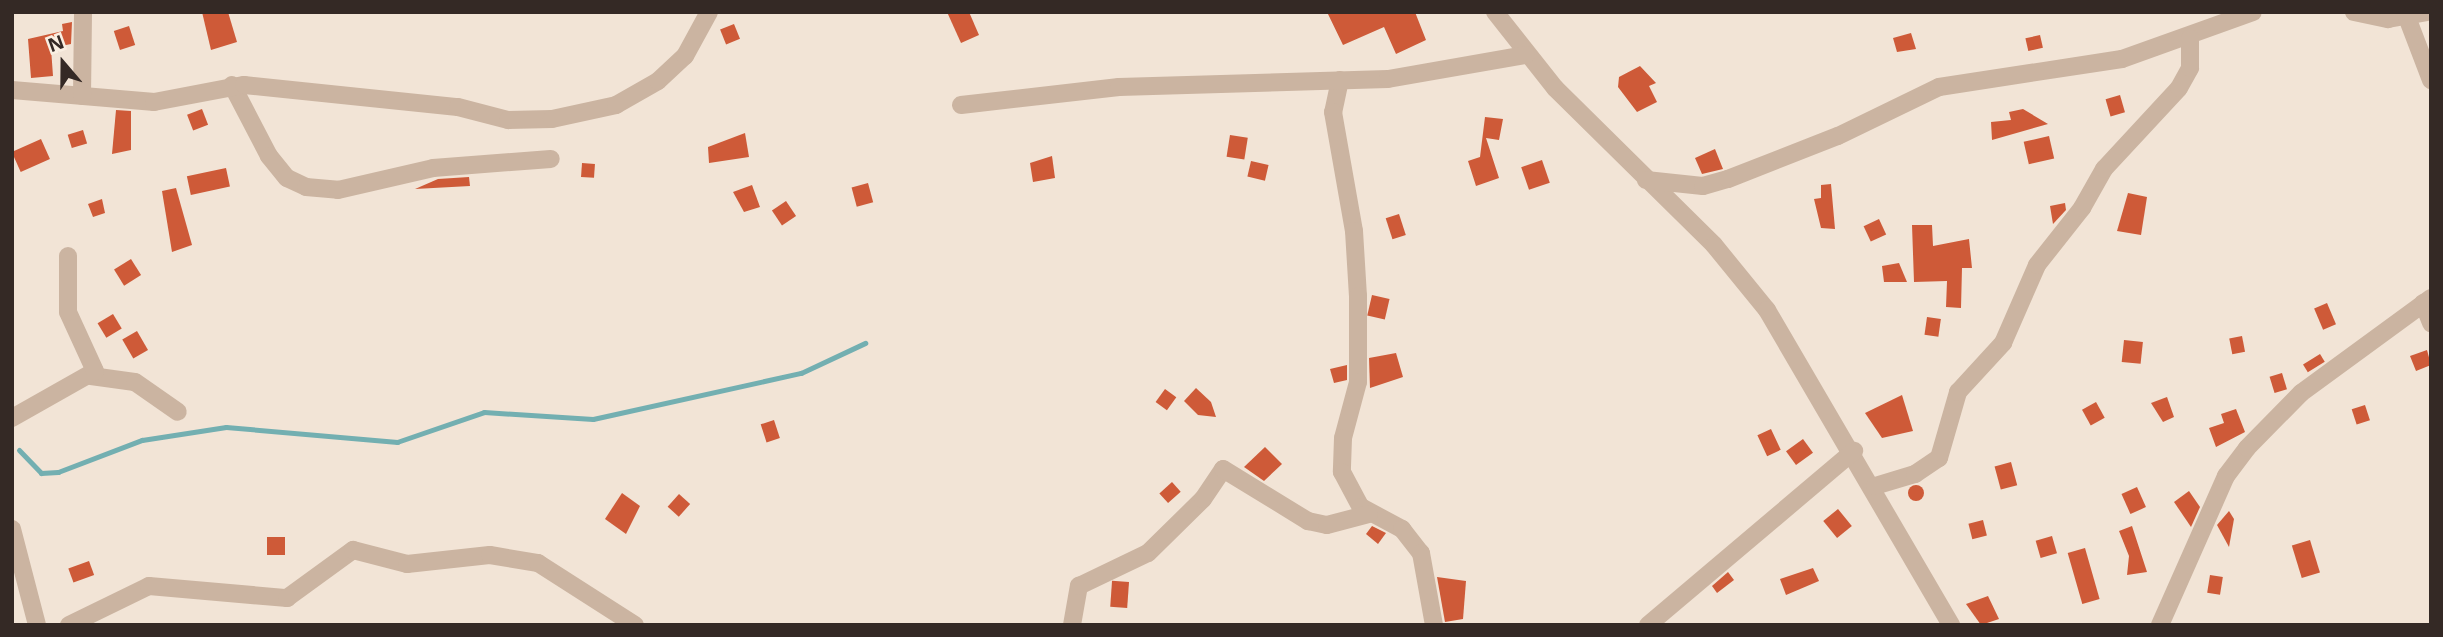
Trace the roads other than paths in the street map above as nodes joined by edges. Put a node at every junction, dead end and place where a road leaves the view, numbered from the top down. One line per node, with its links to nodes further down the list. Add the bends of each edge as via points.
1 (83, 12): 14 (street)
2 (709, 12): 12 (street, via 685,56 658,81 617,105 552,120)
3 (1495, 12): 9 (street)
4 (2253, 12): 8 (street)
5 (2354, 12): 7 (street)
6 (2426, 12): 7 (street)
7 (2405, 15): 11 (street)
8 (2189, 38): 17 (street, via 2097,64 1939,86 1838,136 1716,183); 25 (street, via 2190,68 2179,88 2104,169 2037,265 2003,343 1958,392 1939,458 1915,474)
9 (1526, 55): 10 (street, via 1388,79); 17 (street)
10 (1340, 80): 15 (street, via 1119,87); 26 (street, via 1333,112 1354,231 1358,296 1358,382 1343,438 1342,472)
11 (2431, 80)
12 (232, 85): 14 (street, via 154,102); 16 (street, via 269,156 288,178 306,187 338,190 433,168)
13 (12, 90): 14 (street)
14 (82, 96)
15 (961, 105)
16 (551, 159)
17 (1646, 180): 24 (street, via 1714,245 1767,310)
18 (68, 256): 21 (street, via 65,299 93,356)
19 (2427, 301): 20 (street); 35 (street, via 2301,393 2247,448 2226,476)
20 (2431, 323)
21 (90, 376): 22 (street, via 135,382); 23 (street)
22 (178, 412)
23 (12, 418)
24 (1854, 451): 25 (street); 33 (street)
25 (1875, 486): 34 (street)
26 (1369, 514): 31 (street, via 1337,524 1308,521 1223,469 1203,499 1148,553 1079,586); 32 (street, via 1402,529 1421,554)
27 (12, 528): 28 (street)
28 (37, 625)
29 (69, 625): 30 (street, via 149,586 287,598 353,550 407,564 477,555 537,563)
30 (635, 625)
31 (1072, 625)
32 (1434, 625)
33 (1648, 625)
34 (1951, 625)
35 (2160, 625)

